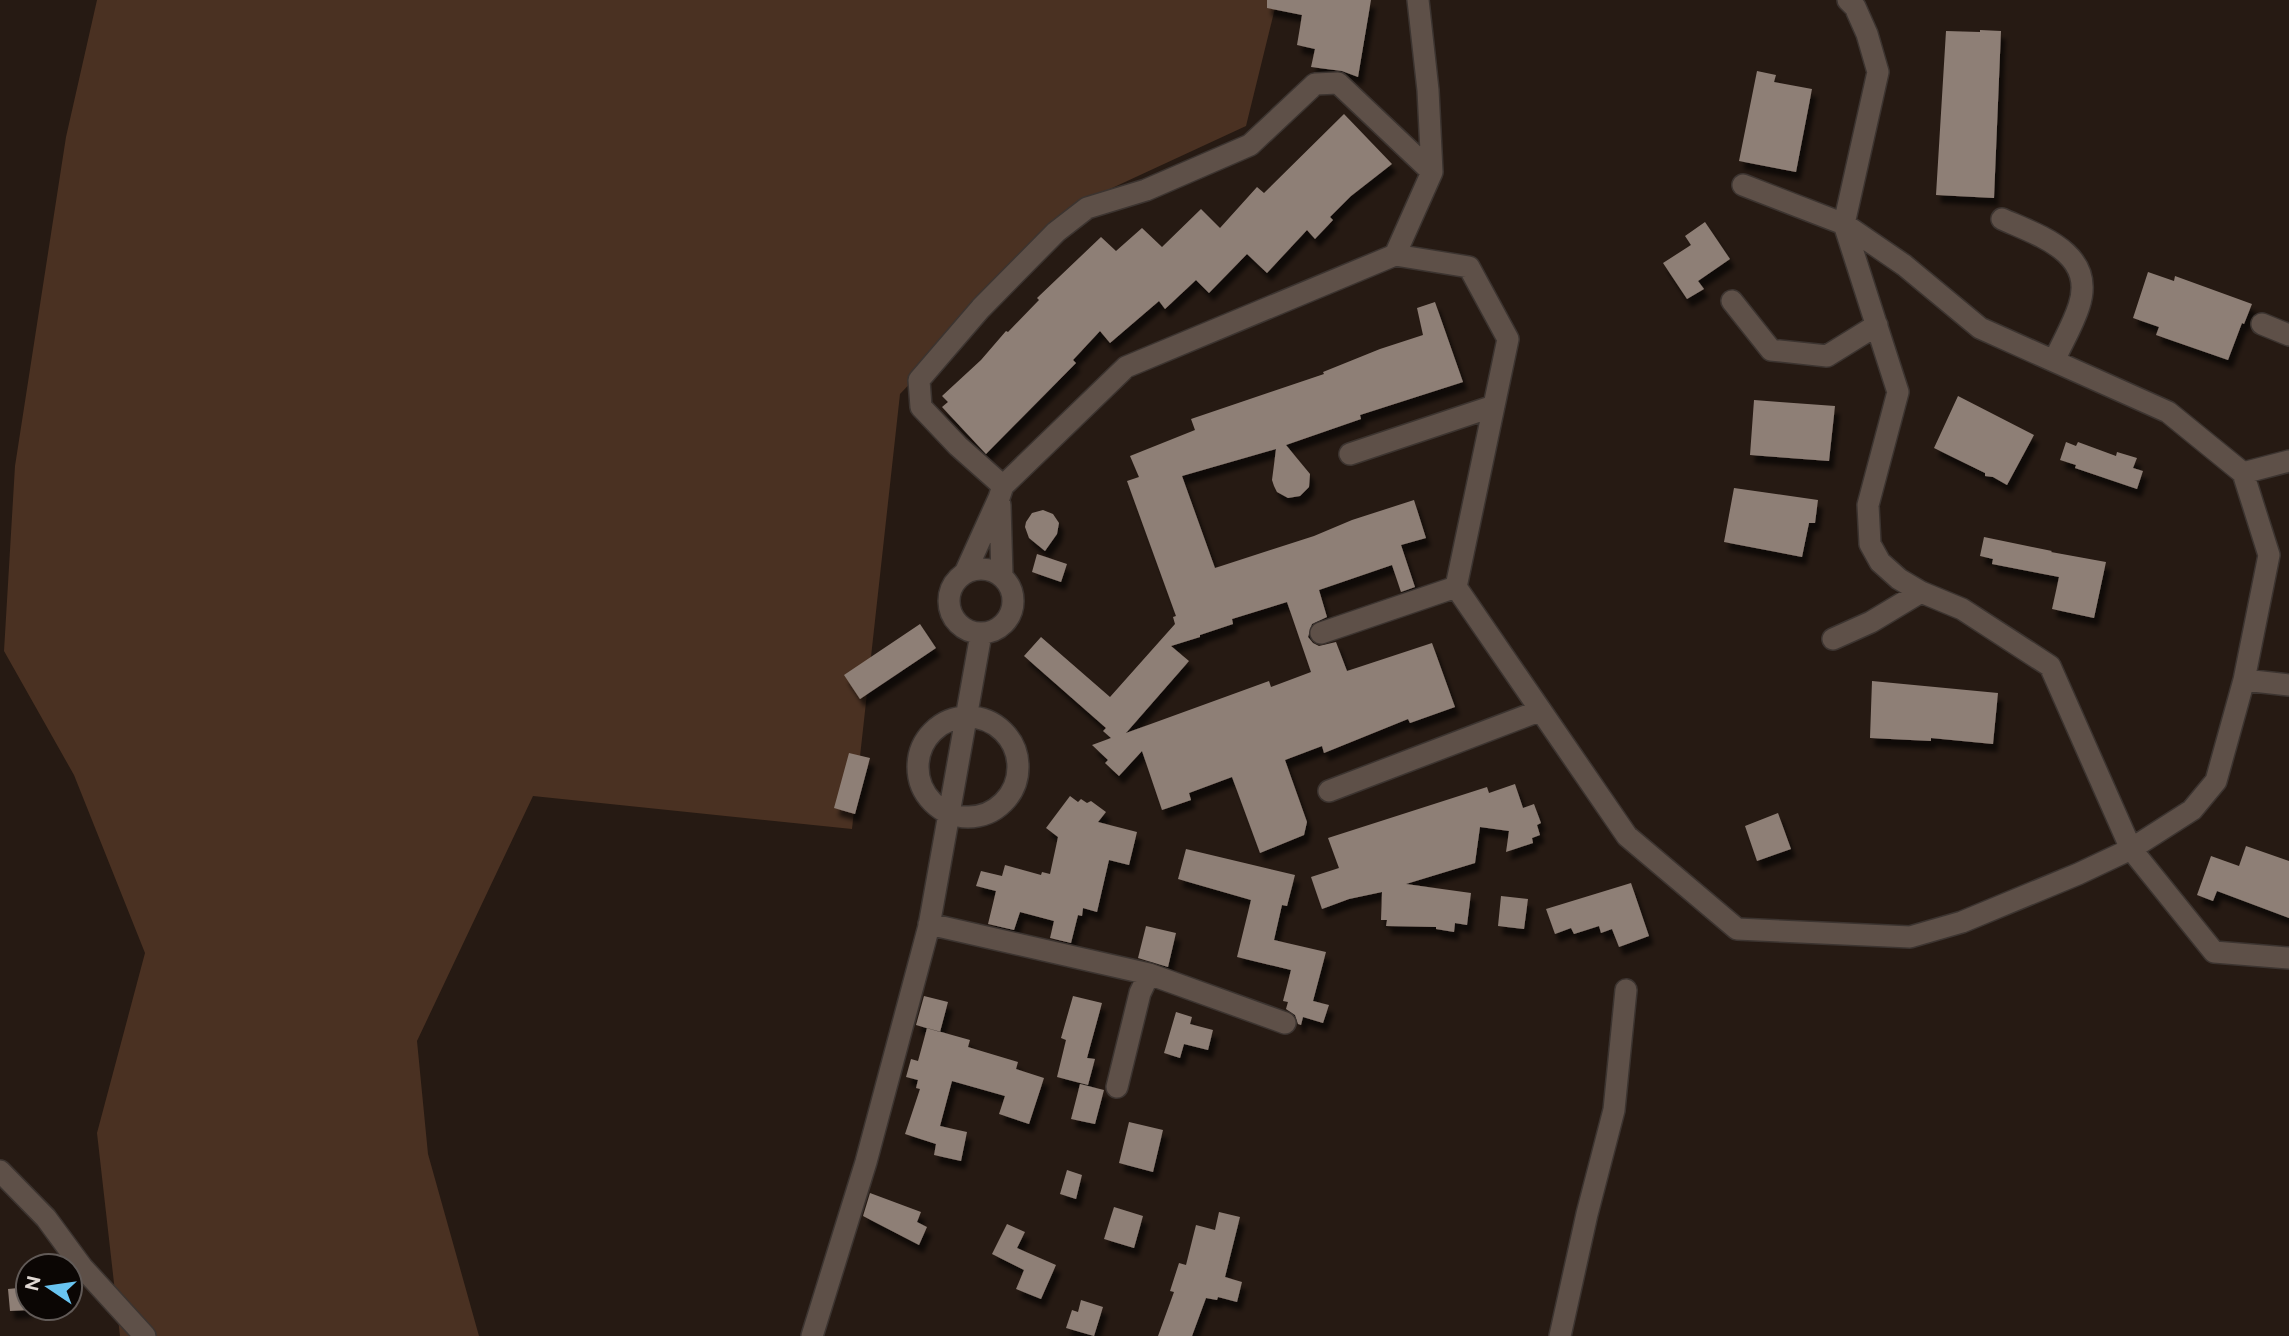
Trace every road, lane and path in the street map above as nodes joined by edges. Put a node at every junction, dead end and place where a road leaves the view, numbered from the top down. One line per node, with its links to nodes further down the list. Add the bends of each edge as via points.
1 (1418, 0): 3 (street)
2 (1848, 0): 6 (street, via 1867,34 1878,72)
3 (1432, 173): 7 (street); 17 (street, via 1338,83 1315,84 1250,145 1146,190 1087,208 981,308 919,380 920,407)
4 (1743, 185): 6 (street)
5 (2002, 219): 12 (street, via 2051,240 2074,260 2083,279 2080,305)
6 (1844, 224): 10 (street); 12 (street, via 1903,265 1979,328)
7 (1395, 255): 13 (street, via 1469,267 1508,339); 17 (street, via 1126,367)
8 (1732, 301): 10 (street, via 1772,350 1826,356)
9 (2262, 324): 11 (street)
10 (1877, 325): 21 (street, via 1898,392 1868,505 1870,544 1880,562)
11 (2289, 335)
12 (2054, 361): 16 (street, via 2168,412)
13 (1494, 407): 14 (street); 20 (street)
14 (1350, 454)
15 (2289, 461): 16 (street)
16 (2243, 473): 25 (street, via 2269,555)
17 (1001, 492): 18 (street); 19 (street)
18 (965, 573): 19 (street, via 983,569); 23 (street, via 949,595 951,613 962,628)
19 (1002, 576): 23 (street, via 1012,592 1012,612 999,628)
20 (1456, 587): 22 (street); 27 (street)
21 (1921, 592): 24 (street); 31 (street, via 1962,609 2050,666)
22 (1321, 633)
23 (981, 634): 28 (street)
24 (1833, 639)
25 (2244, 680): 26 (street); 31 (street, via 2216,781 2192,810)
26 (2289, 685)
27 (1539, 711): 29 (street); 31 (street, via 1627,836 1737,929 1910,937 1962,922)
28 (967, 719): 30 (street); 30 (street, via 946,721 934,730 919,757 922,788 930,801); 30 (street, via 995,724 1008,736 1016,751 1015,785 993,811 976,817)
29 (1329, 790)
30 (950, 812): 32 (street)
31 (2131, 849): 33 (street, via 2214,952)
32 (929, 924): 34 (street); 40 (street, via 866,1162)
33 (2289, 958)
34 (1149, 974): 36 (street); 37 (street)
35 (1626, 990): 41 (street, via 1614,1110)
36 (1285, 1023)
37 (1117, 1087)
38 (0, 1171): 39 (street, via 46,1218 82,1267)
39 (145, 1336)
40 (812, 1336)
41 (1560, 1336)

